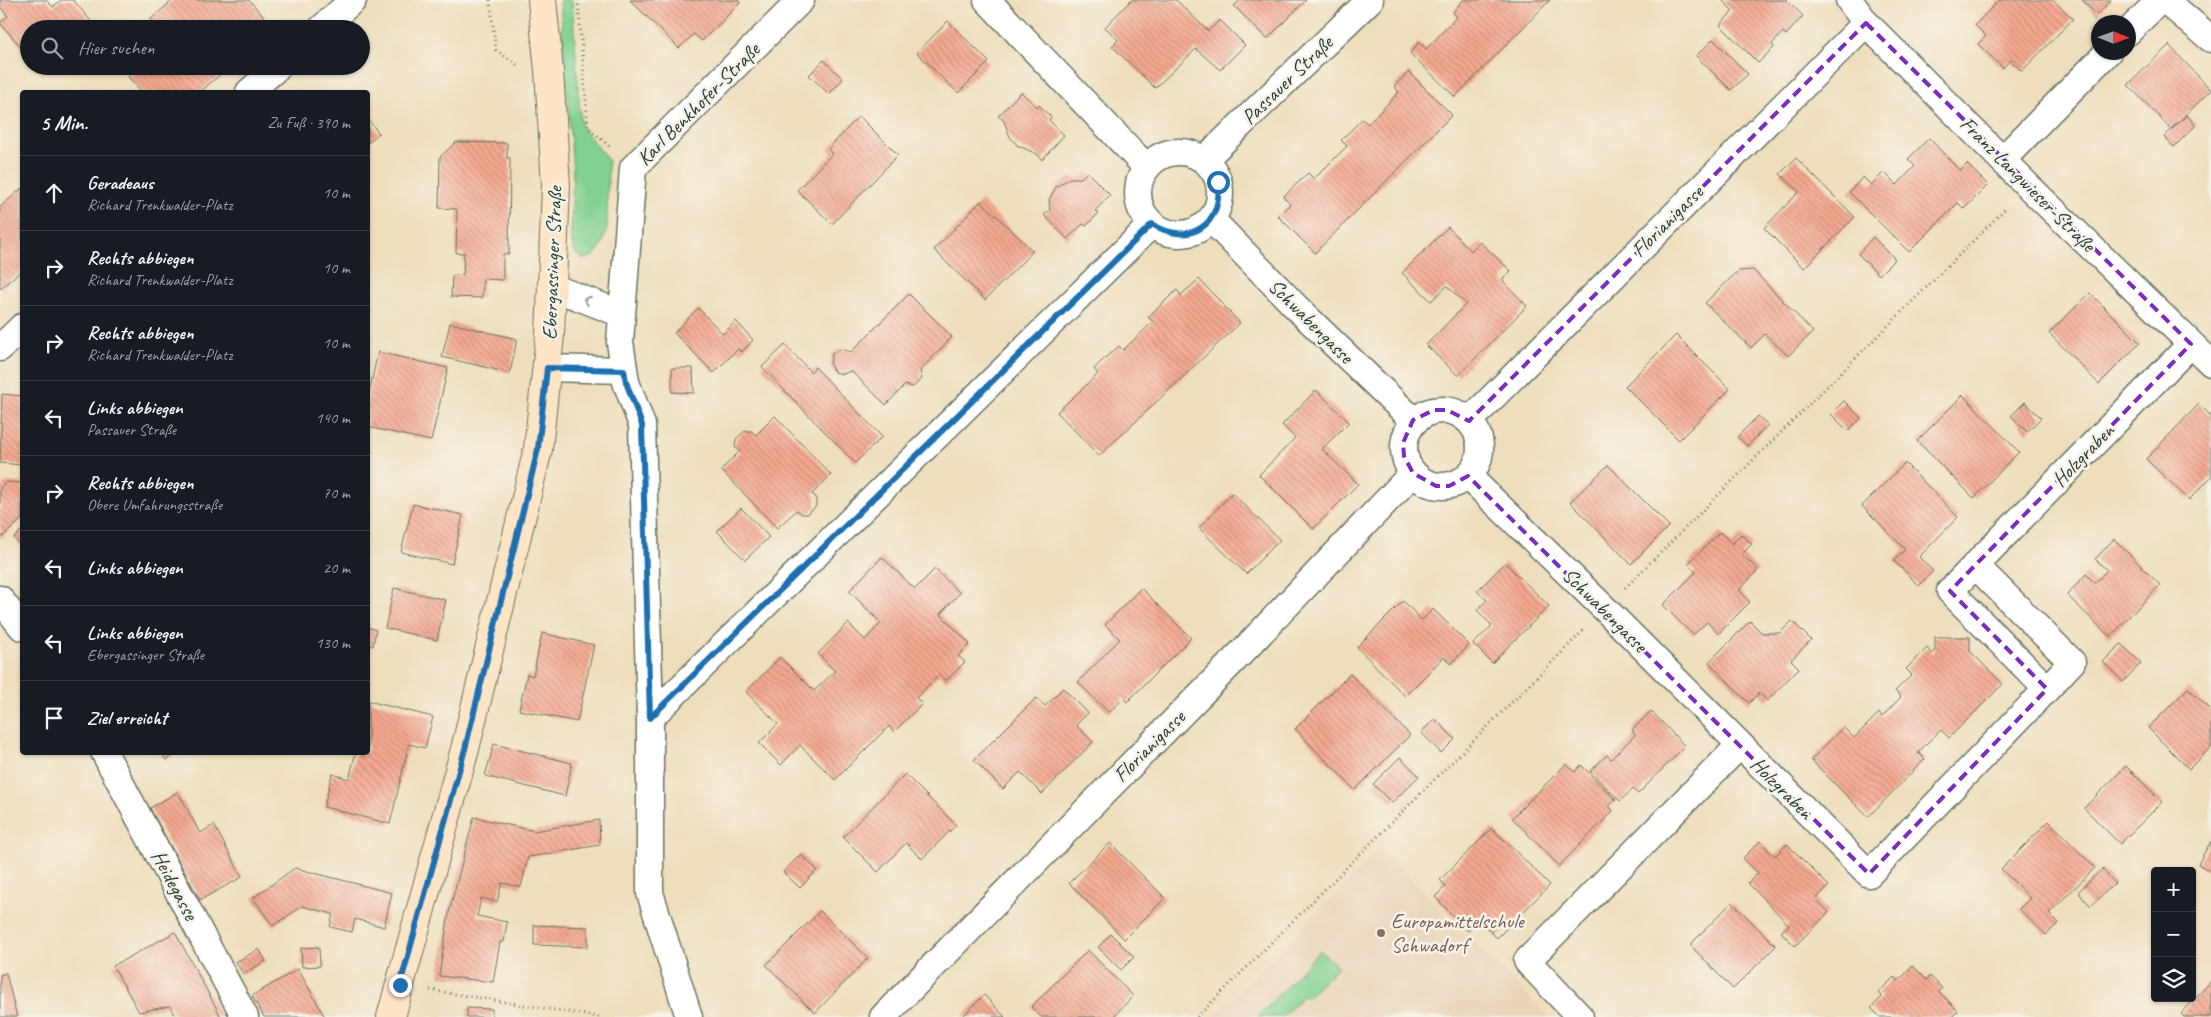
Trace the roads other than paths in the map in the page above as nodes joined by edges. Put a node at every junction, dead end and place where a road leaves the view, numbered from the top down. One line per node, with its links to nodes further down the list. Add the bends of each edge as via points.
1 (354, 0): 9 (street)
2 (542, 0): 21 (main road, Ebergassinger Straße, via 556,185)
3 (802, 0): 22 (street, Karl Benkhofer-Straße, via 633,168)
4 (986, 0): 18 (street)
5 (1370, 0): 17 (street, Passauer Straße)
6 (1849, 0): 10 (street, Franz Langwieser-Straße)
7 (2160, 0): 11 (street)
8 (2165, 0): 12 (street)
9 (331, 20)
10 (1866, 23): 16 (street, Franz Langwieser-Straße); 30 (street, Florianigasse)
11 (2136, 24)
12 (2211, 39)
13 (2100, 60): 16 (street)
14 (269, 75): 15 (street)
15 (251, 90)
16 (2003, 159): 24 (street, Franz Langwieser-Straße)
17 (1204, 160): 18 (street, via 1181,152 1167,154); 19 (street, via 1218,182 1220,196)
18 (1147, 168): 20 (street, via 1140,181 1138,195 1143,213)
19 (1210, 220): 20 (street, via 1200,229 1186,234 1164,231); 29 (street, Schwabengasse)
20 (1152, 224): 37 (street)
21 (552, 287): 22 (street, one-way to 21); 27 (main road, Ebergassinger Straße)
22 (622, 314): 28 (street, Karl Benkhofer-Straße, via 620,342)
23 (20, 329): 25 (street)
24 (2191, 344): 26 (street, Franz Langwieser-Straße); 33 (street, Holzgraben)
25 (0, 348)
26 (2211, 363)
27 (547, 368): 28 (street); 41 (main road, Ebergassinger Straße, via 538,449 465,749)
28 (624, 370): 37 (street, Karl Benkhofer-Straße, via 642,425)
29 (1413, 420): 30 (street, via 1434,410 1447,410 1459,413); 31 (street, via 1403,443 1404,456)
30 (1469, 421): 32 (street, via 1479,439 1479,456)
31 (1413, 474): 32 (street, via 1436,486 1449,486); 43 (street, Florianigasse)
32 (1468, 476): 38 (street, Schwabengasse)
33 (1975, 565): 36 (street, Holzgraben, via 1950,591); 36 (street, Holzgraben, via 2072,662)
34 (0, 598): 35 (street)
35 (20, 624)
36 (2047, 689): 38 (street, Holzgraben, via 1868,874)
37 (650, 718): 42 (street, Karl Benkhofer-Straße, via 650,894)
38 (1739, 746): 44 (street, Holzgraben, via 1527,961)
39 (106, 755): 40 (street, Heidegasse)
40 (245, 1017)
41 (391, 1017)
42 (689, 1017)
43 (883, 1017)
44 (1580, 1017)

